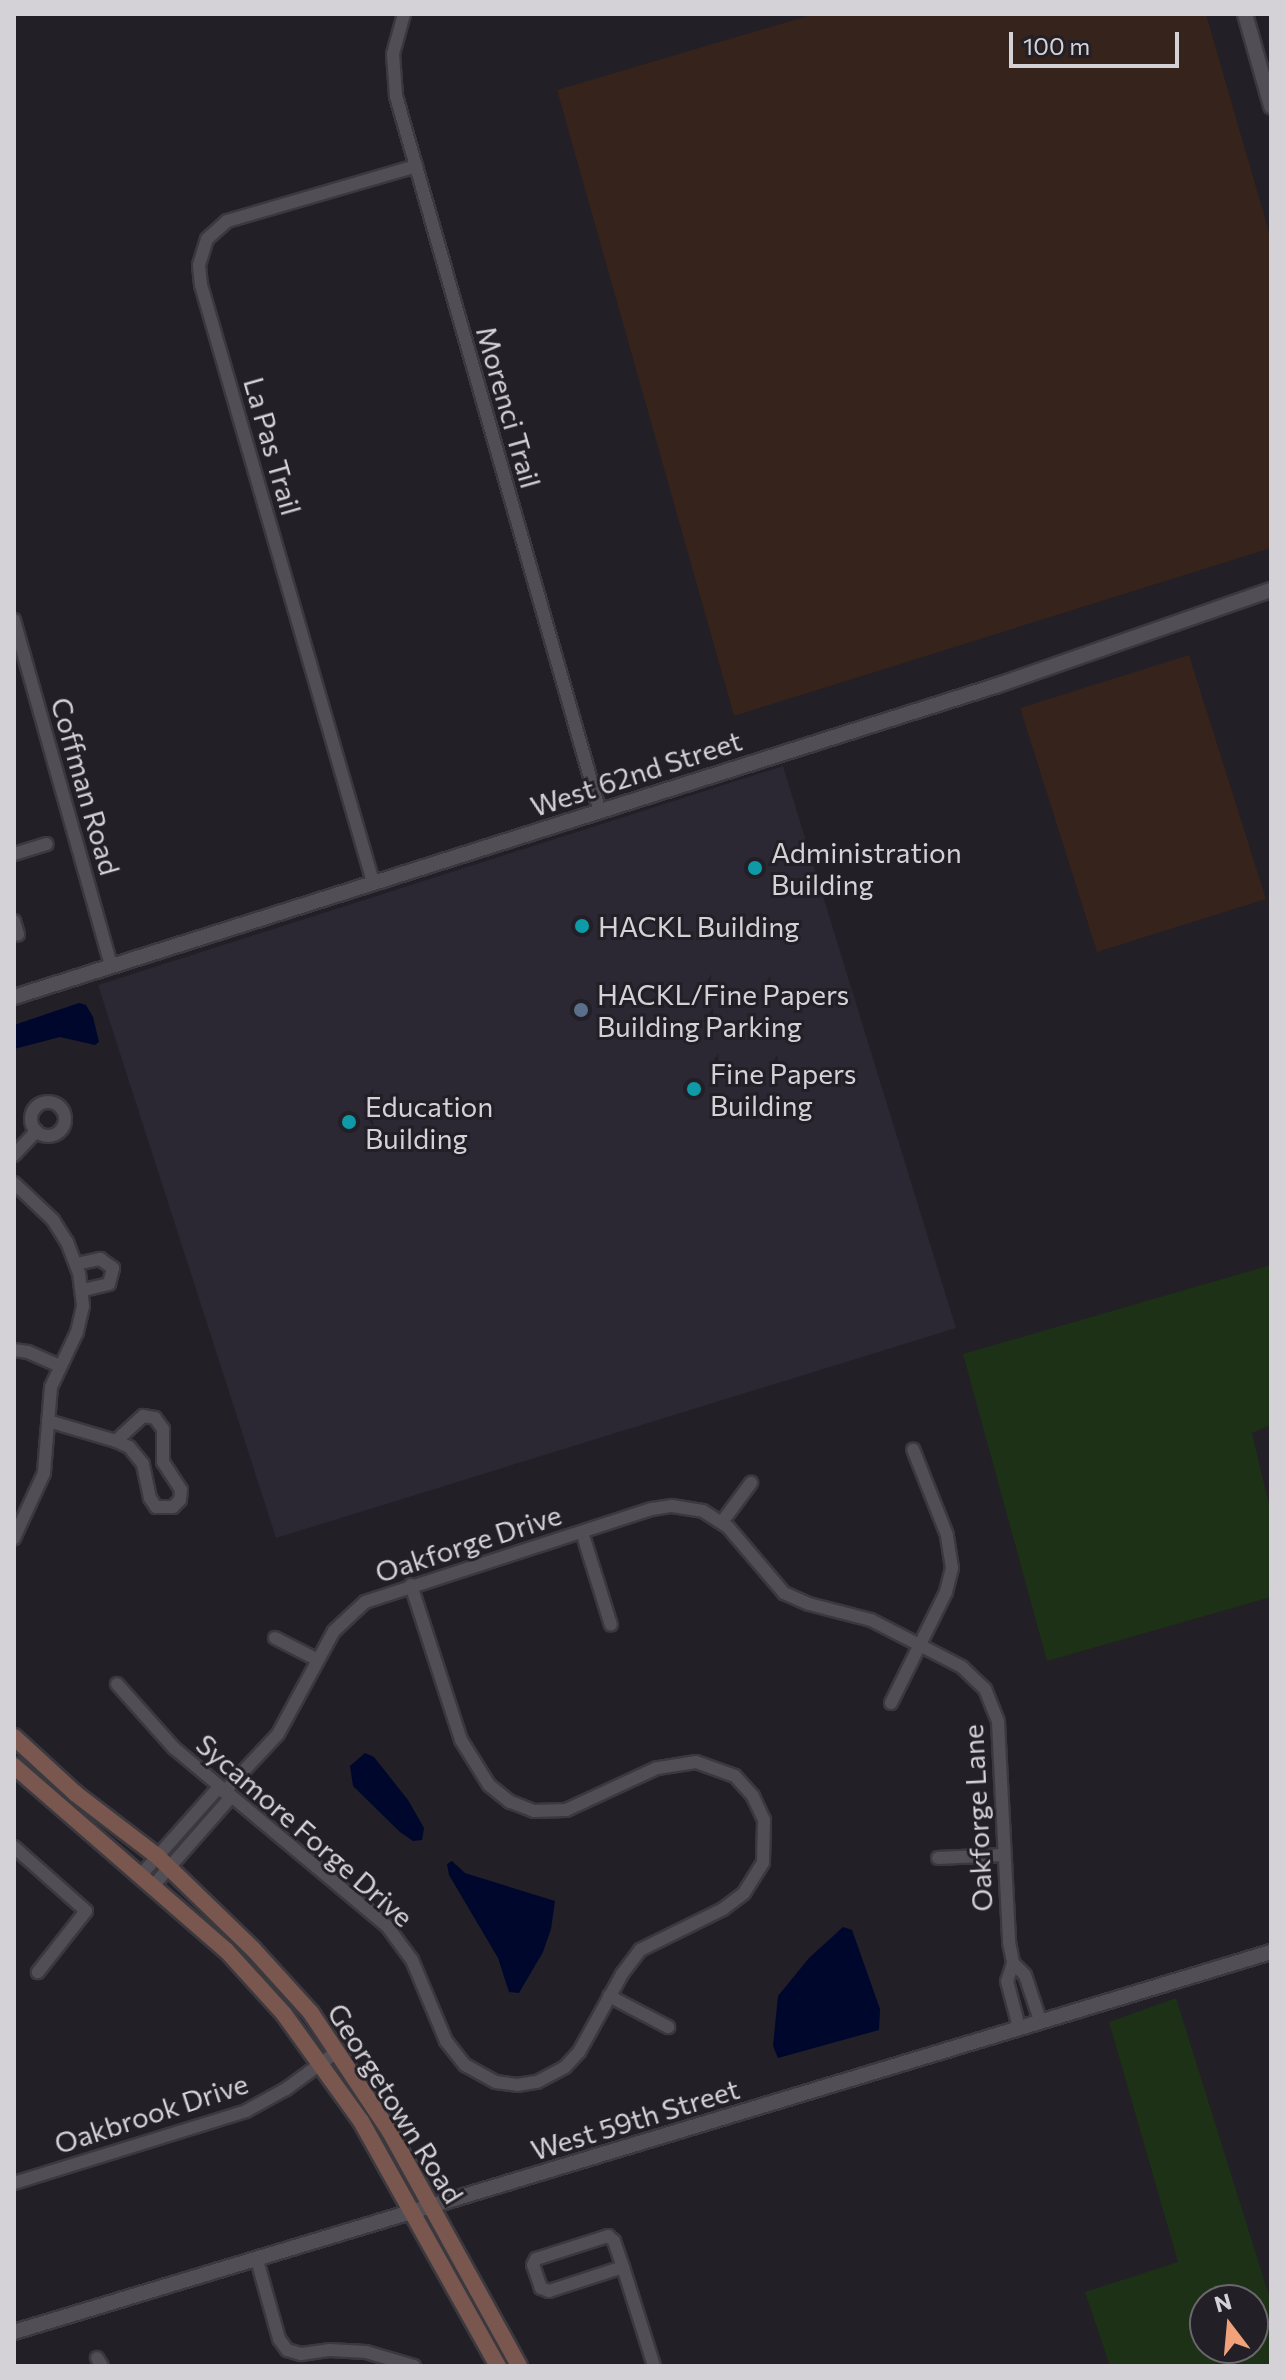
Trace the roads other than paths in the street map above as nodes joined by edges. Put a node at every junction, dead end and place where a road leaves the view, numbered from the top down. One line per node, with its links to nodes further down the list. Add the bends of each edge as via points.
1 (404, 14): 4 (street, Morenci Trail, via 393,76)
2 (1245, 14): 3 (street)
3 (1271, 106)
4 (416, 166): 7 (street, Morenci Trail); 10 (street, La Pas Trail, via 227,221 207,239 199,265)
5 (1271, 590): 7 (street, West 62nd Street, via 995,686)
6 (14, 620): 11 (street, Coffman Road)
7 (600, 812): 10 (street, West 62nd Street)
8 (46, 844): 9 (street)
9 (14, 854)
10 (373, 882): 11 (street, West 62nd Street)
11 (111, 966): 12 (street, West 62nd Street)
12 (14, 997)
13 (36, 1131): 14 (street)
14 (14, 1155)
15 (14, 1183): 16 (street, via 59,1228)
16 (76, 1264): 17 (street); 17 (street, via 105,1260 113,1272 109,1284)
17 (82, 1290): 19 (street, via 80,1323)
18 (14, 1350): 19 (street)
19 (59, 1366): 20 (street, via 50,1390)
20 (48, 1421): 21 (street); 26 (street, via 44,1473)
21 (116, 1441): 21 (street, via 143,1416 157,1420 163,1429 163,1462 181,1490 176,1505 156,1507 143,1464)
22 (913, 1449): 30 (street, via 952,1559 947,1589)
23 (751, 1483): 24 (street)
24 (722, 1522): 25 (street, Oakforge Drive, via 703,1511 672,1506); 30 (street, Oakforge Lane, via 784,1593 866,1618)
25 (582, 1532): 27 (street, Oakforge Drive); 28 (street)
26 (14, 1538)
27 (411, 1585): 31 (street, Oakforge Drive, via 352,1611); 45 (street, Sycamore Forge Drive, via 461,1740 486,1780 510,1802 534,1811 566,1810 657,1768 690,1761 735,1776 758,1805 766,1846 751,1885 723,1909 640,1950)
28 (611, 1625)
29 (275, 1638): 31 (street)
30 (920, 1645): 33 (street); 38 (street, Oakforge Lane, via 971,1674 994,1708)
31 (318, 1660): 36 (street, Oakforge Drive, via 278,1734)
32 (117, 1684): 36 (street, Sycamore Forge Drive, via 174,1748)
33 (891, 1703)
34 (14, 1737): 40 (main road, Georgetown Road)
35 (14, 1766): 41 (main road, Georgetown Road)
36 (225, 1792): 40 (street, Oakforge Drive); 45 (street, Sycamore Forge Drive, via 394,1934 417,1969 451,2050 477,2074 517,2085 552,2076 579,2052)
37 (16, 1852): 44 (street, via 86,1911)
38 (1004, 1855): 39 (street); 43 (street, Oakforge Lane)
39 (938, 1858)
40 (163, 1862): 41 (street, Oakforge Drive); 49 (main road, Georgetown Road, via 276,1973)
41 (147, 1880): 50 (main road, Georgetown Road, via 261,1986)
42 (1271, 1952): 46 (street, West 59th Street)
43 (1013, 1963): 46 (street, Oakforge Lane, via 1025,1975); 48 (street, via 1007,1981)
44 (38, 1972)
45 (609, 1996): 47 (street)
46 (1040, 2020): 48 (street, West 59th Street)
47 (668, 2027)
48 (1019, 2027): 52 (street, West 59th Street)
49 (338, 2051): 50 (street, Oakbrook Drive); 52 (main road, Georgetown Road)
50 (321, 2064): 51 (street, Oakbrook Drive, via 238,2114); 53 (main road, Georgetown Road)
51 (14, 2183)
52 (432, 2207): 53 (street, West 59th Street); 63 (main road, Georgetown Road)
53 (415, 2212): 54 (street, West 59th Street); 62 (main road, Georgetown Road)
54 (257, 2260): 56 (street, West 59th Street); 57 (street, via 279,2339)
55 (623, 2267): 55 (street, via 608,2236 533,2262 546,2291); 64 (street)
56 (14, 2332)
57 (290, 2352): 58 (street); 59 (street)
58 (361, 2352): 60 (street); 61 (street)
59 (285, 2366)
60 (359, 2366)
61 (414, 2366)
62 (498, 2366)
63 (519, 2366)
64 (654, 2366)

